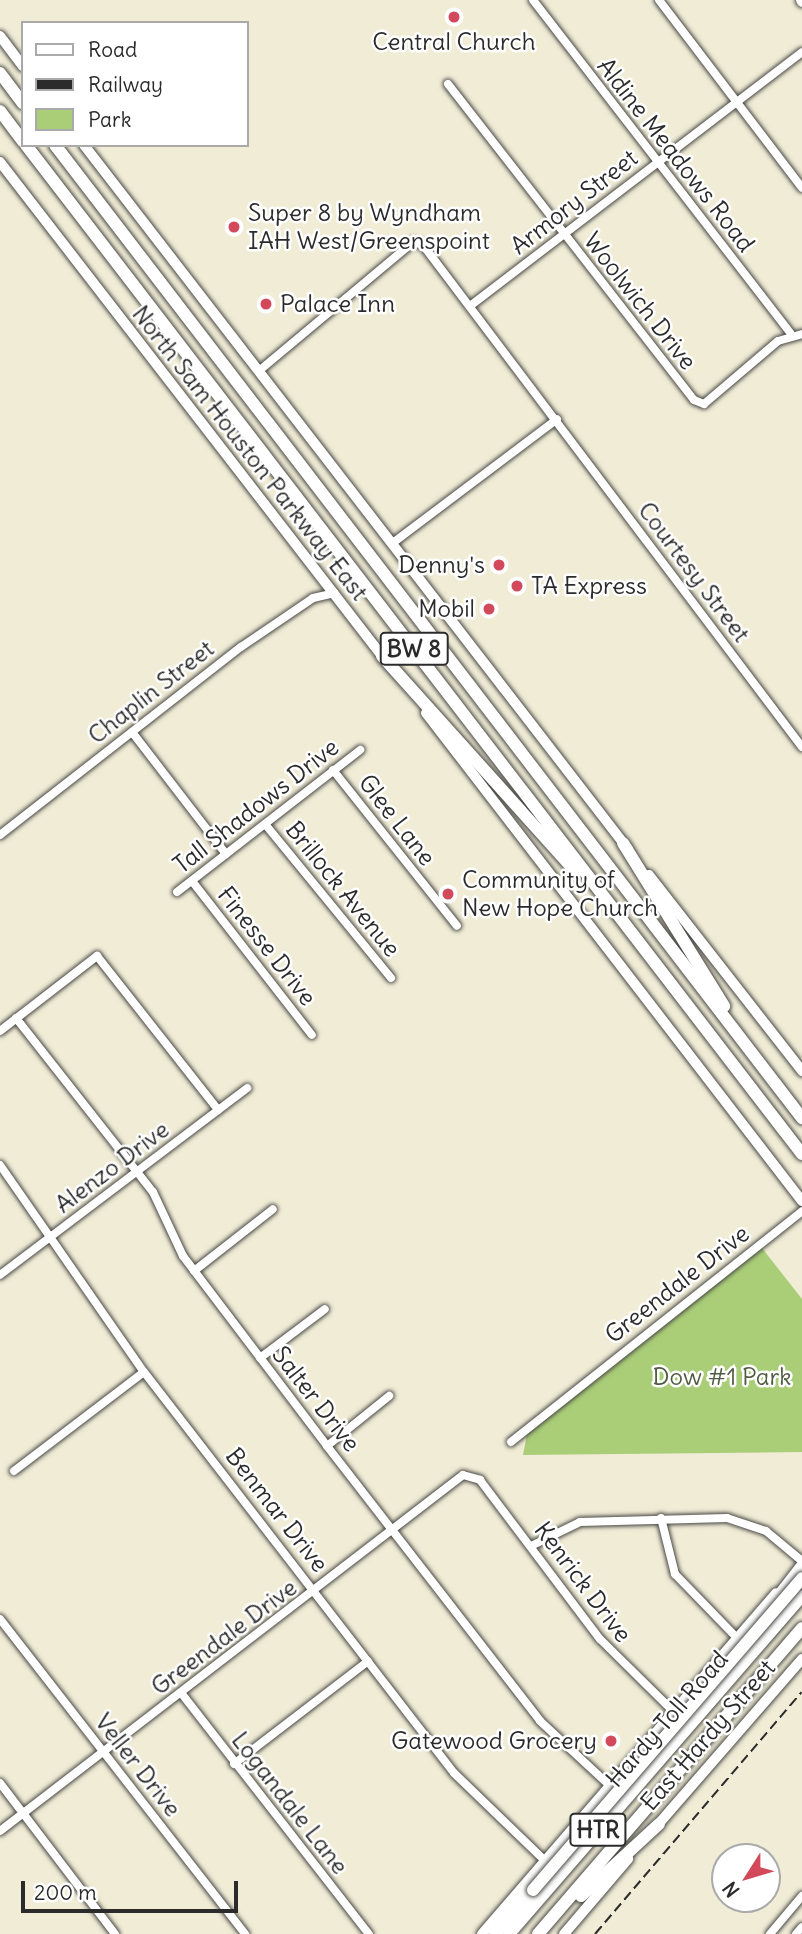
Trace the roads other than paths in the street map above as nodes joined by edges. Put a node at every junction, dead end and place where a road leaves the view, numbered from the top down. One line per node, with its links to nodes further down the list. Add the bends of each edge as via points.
1 (533, 0): 16 (street, Aldine Meadows Road)
2 (659, 0): 9 (street)
3 (0, 36): 5 (main road)
4 (802, 52): 9 (street, Armory Street)
5 (21, 63)
6 (0, 73): 8 (highway)
7 (448, 84): 18 (street, Woolwich Drive)
8 (21, 100)
9 (736, 101): 16 (street, Armory Street); 17 (street)
10 (0, 111): 11 (highway)
11 (21, 138)
12 (28, 147): 43 (highway, North Sam Houston Parkway East / BW 8)
13 (57, 147): 42 (highway, North Sam Houston Parkway East / BW 8)
14 (86, 147): 22 (main road)
15 (0, 162): 25 (main road, North Sam Houston Parkway East)
16 (657, 162): 18 (street, Armory Street); 20 (street, Aldine Meadows Road)
17 (802, 188)
18 (564, 235): 19 (street, Armory Street); 20 (street, Woolwich Drive, via 680,385 704,404)
19 (470, 306): 22 (street, Courtesy Street, via 424,245 414,242 404,256); 23 (street, Courtesy Street)
20 (790, 333): 21 (street)
21 (802, 334)
22 (260, 370): 24 (main road)
23 (556, 419): 24 (street); 28 (street, Courtesy Street)
24 (394, 542): 33 (main road)
25 (334, 593): 26 (main road, North Sam Houston Parkway East); 27 (street, Chaplin Street, via 313,598 251,640)
26 (382, 656): 43 (highway, via 550,841); 51 (main road, North Sam Houston Parkway East)
27 (132, 732): 32 (street, Chaplin Street); 34 (street)
28 (802, 747)
29 (360, 750): 30 (street, Tall Shadows Drive)
30 (333, 770): 31 (street, Tall Shadows Drive); 37 (street, Glee Lane)
31 (265, 824): 34 (street, Tall Shadows Drive); 38 (street, Brillock Avenue)
32 (0, 835)
33 (623, 843): 42 (highway); 44 (main road)
34 (226, 854): 35 (street, Tall Shadows Drive)
35 (192, 881): 36 (street, Tall Shadows Drive); 41 (street, Finesse Drive)
36 (177, 892)
37 (457, 926)
38 (391, 978)
39 (16, 1018): 40 (street); 46 (street, via 97,956); 50 (street, Salter Drive)
40 (0, 1031)
41 (312, 1035)
42 (743, 1040): 47 (highway, North Sam Houston Parkway East / BW 8)
43 (724, 1052): 48 (highway, North Sam Houston Parkway East / BW 8)
44 (802, 1071)
45 (247, 1088): 46 (street, Alenzo Drive)
46 (218, 1110): 50 (street, Alenzo Drive)
47 (802, 1118)
48 (802, 1154)
49 (0, 1165): 54 (street, Benmar Drive)
50 (138, 1174): 54 (street, Alenzo Drive); 55 (street, Salter Drive)
51 (802, 1200)
52 (273, 1209): 55 (street)
53 (802, 1211): 61 (street, Greendale Drive)
54 (49, 1237): 56 (street, Alenzo Drive); 59 (street, Benmar Drive)
55 (194, 1271): 58 (street, Salter Drive)
56 (0, 1275)
57 (325, 1309): 58 (street)
58 (260, 1358): 62 (street, Salter Drive)
59 (145, 1372): 63 (street); 70 (street, Benmar Drive)
60 (389, 1396): 62 (street)
61 (511, 1442)
62 (327, 1446): 66 (street, Salter Drive)
63 (14, 1471)
64 (471, 1474): 66 (street, Greendale Drive); 67 (street, Kenrick Drive)
65 (661, 1518): 67 (street, via 580,1522); 68 (street, via 742,1520); 74 (street, via 675,1574)
66 (394, 1531): 70 (street, Greendale Drive); 83 (street, Salter Drive, via 547,1728)
67 (531, 1546): 78 (street, Kenrick Drive, via 622,1665)
68 (802, 1564): 74 (main road); 79 (highway)
69 (802, 1578): 94 (highway, bridge)
70 (317, 1591): 76 (street, Benmar Drive); 77 (street, Greendale Drive)
71 (802, 1597): 79 (highway, Hardy Toll Road / HTR)
72 (0, 1619): 80 (street, Veller Drive)
73 (802, 1628): 96 (highway, Hardy Toll Road / HTR)
74 (735, 1636): 78 (main road)
75 (802, 1659): 85 (main road, East Hardy Street)
76 (368, 1661): 81 (street); 87 (street, Benmar Drive, via 469,1792)
77 (182, 1695): 80 (street, Greendale Drive); 81 (street, Logandale Lane)
78 (670, 1708): 83 (main road)
79 (687, 1727): 95 (highway, Hardy Toll Road / HTR)
80 (103, 1752): 84 (street, Greendale Drive); 91 (street, Veller Drive)
81 (234, 1764): 92 (street, Logandale Lane)
82 (0, 1783): 84 (street)
83 (609, 1785): 87 (main road)
84 (23, 1813): 86 (street, Greendale Drive); 90 (street)
85 (659, 1824): 96 (highway); 97 (main road, East Hardy Street)
86 (0, 1831)
87 (545, 1861): 93 (main road)
88 (802, 1896): 98 (street)
89 (802, 1927): 99 (street)
90 (115, 1934)
91 (245, 1934)
92 (369, 1934)
93 (482, 1934)
94 (495, 1934)
95 (509, 1934)
96 (538, 1934)
97 (564, 1934)
98 (770, 1934)
99 (796, 1934)

